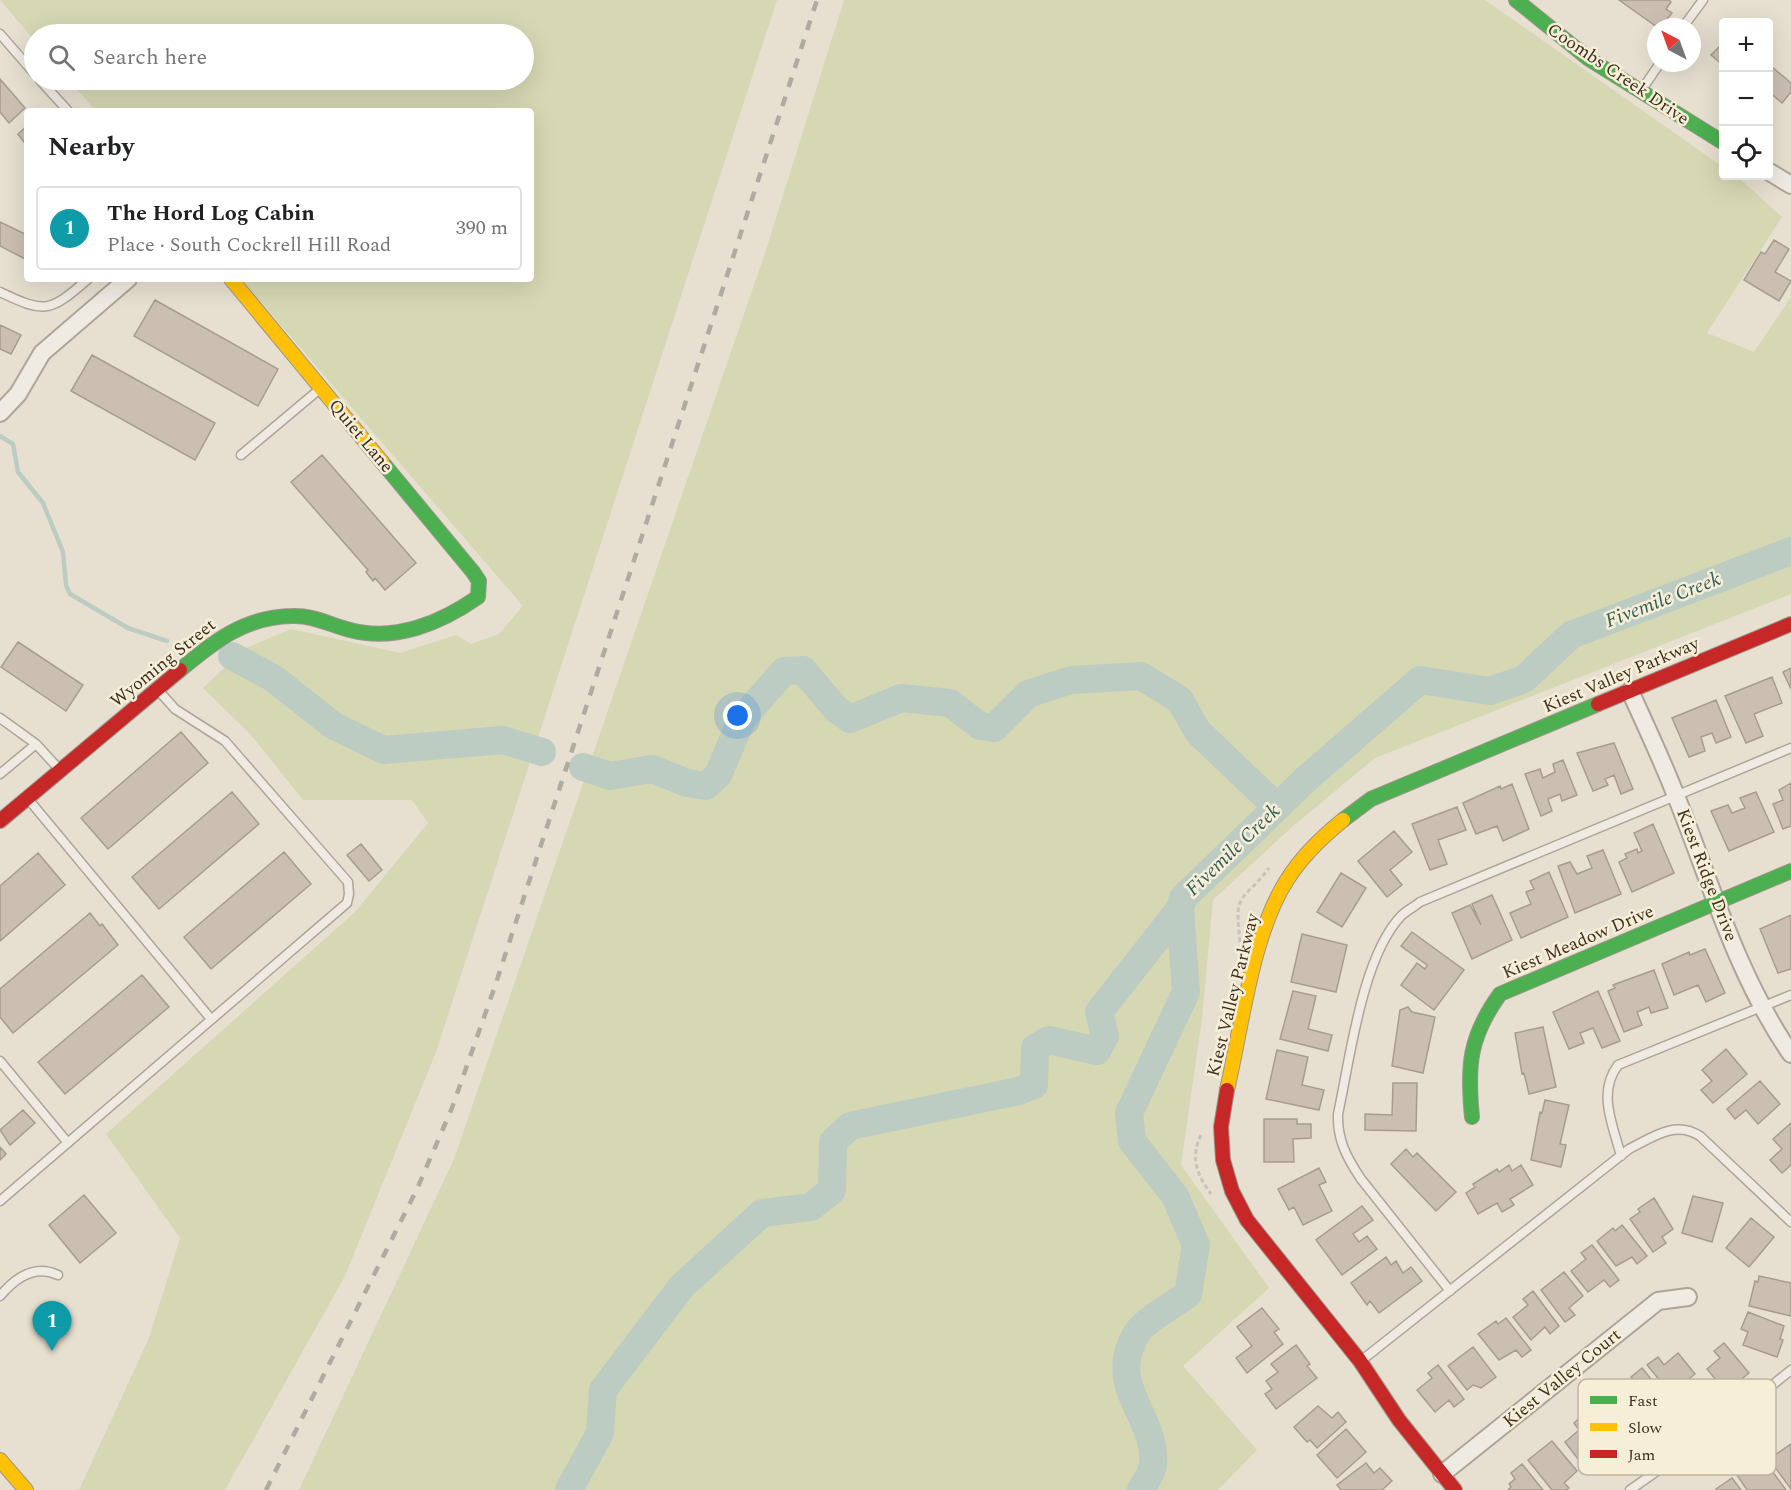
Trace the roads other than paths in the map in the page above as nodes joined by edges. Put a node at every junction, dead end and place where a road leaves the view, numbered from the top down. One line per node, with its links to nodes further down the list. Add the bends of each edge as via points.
1 (1516, 0): 8 (street, Coombs Creek Drive, via 1544,25)
2 (1703, 0): 3 (lane)
3 (1690, 18)
4 (0, 34): 5 (lane)
5 (24, 62)
6 (1653, 72): 8 (lane)
7 (49, 90): 9 (lane)
8 (1640, 92): 10 (street, Coombs Creek Drive)
9 (65, 108)
10 (1719, 140)
11 (1773, 174): 12 (street)
12 (1791, 185)
13 (85, 282): 16 (lane, via 52,306 31,307)
14 (125, 282): 18 (street, via 42,353 18,394)
15 (233, 282): 17 (street, Quiet Lane)
16 (0, 292)
17 (321, 388): 19 (lane); 20 (street, Quiet Lane, via 473,572 481,589)
18 (0, 413)
19 (241, 455)
20 (478, 597): 22 (street, Wyoming Street, via 457,614 434,623 382,633 340,629 308,617 280,617 249,624 218,638)
21 (1791, 624): 23 (street, Kiest Valley Parkway)
22 (158, 690): 27 (street, Wyoming Street); 36 (lane, via 175,709 225,741 348,882 350,894 347,903)
23 (1630, 691): 29 (street, Kiest Ridge Drive); 48 (street, Kiest Valley Parkway, via 1371,799 1318,840 1277,896 1225,1102 1221,1138 1226,1172 1234,1198 1247,1220)
24 (0, 718): 25 (lane)
25 (36, 744): 27 (lane); 28 (lane)
26 (1791, 748): 29 (lane)
27 (60, 770): 30 (street, Wyoming Street)
28 (0, 774)
29 (1676, 796): 33 (street, Kiest Ridge Drive); 45 (lane, via 1420,902 1401,916 1376,957 1338,1114 1338,1132 1348,1160 1361,1179)
30 (27, 798): 31 (street, Wyoming Street); 36 (lane)
31 (0, 821)
32 (1791, 871): 33 (street, Kiest Meadow Drive)
33 (1716, 903): 35 (street, Kiest Ridge Drive); 39 (street, Kiest Meadow Drive, via 1500,994 1473,1038 1467,1074)
34 (1791, 996): 35 (lane)
35 (1761, 1007): 37 (street, Kiest Ridge Drive); 41 (lane, via 1618,1065 1607,1083 1607,1103)
36 (211, 1019): 40 (lane)
37 (1791, 1054)
38 (0, 1061): 40 (lane)
39 (1472, 1117)
40 (68, 1143): 42 (lane)
41 (1621, 1156): 43 (lane, via 1666,1131 1688,1129); 45 (lane)
42 (0, 1201)
43 (1791, 1222)
44 (58, 1275): 46 (lane, via 48,1271 20,1276)
45 (1450, 1291): 48 (lane)
46 (0, 1296)
47 (1688, 1297): 52 (street, Kiest Valley Court, via 1658,1301)
48 (1360, 1361): 52 (street, Kiest Valley Parkway, via 1399,1420)
49 (1791, 1370): 50 (lane)
50 (1776, 1382)
51 (0, 1460): 54 (street)
52 (1442, 1474): 55 (street, Kiest Valley Parkway)
53 (1651, 1475): 56 (lane)
54 (26, 1490)
55 (1455, 1490)
56 (1630, 1490)

